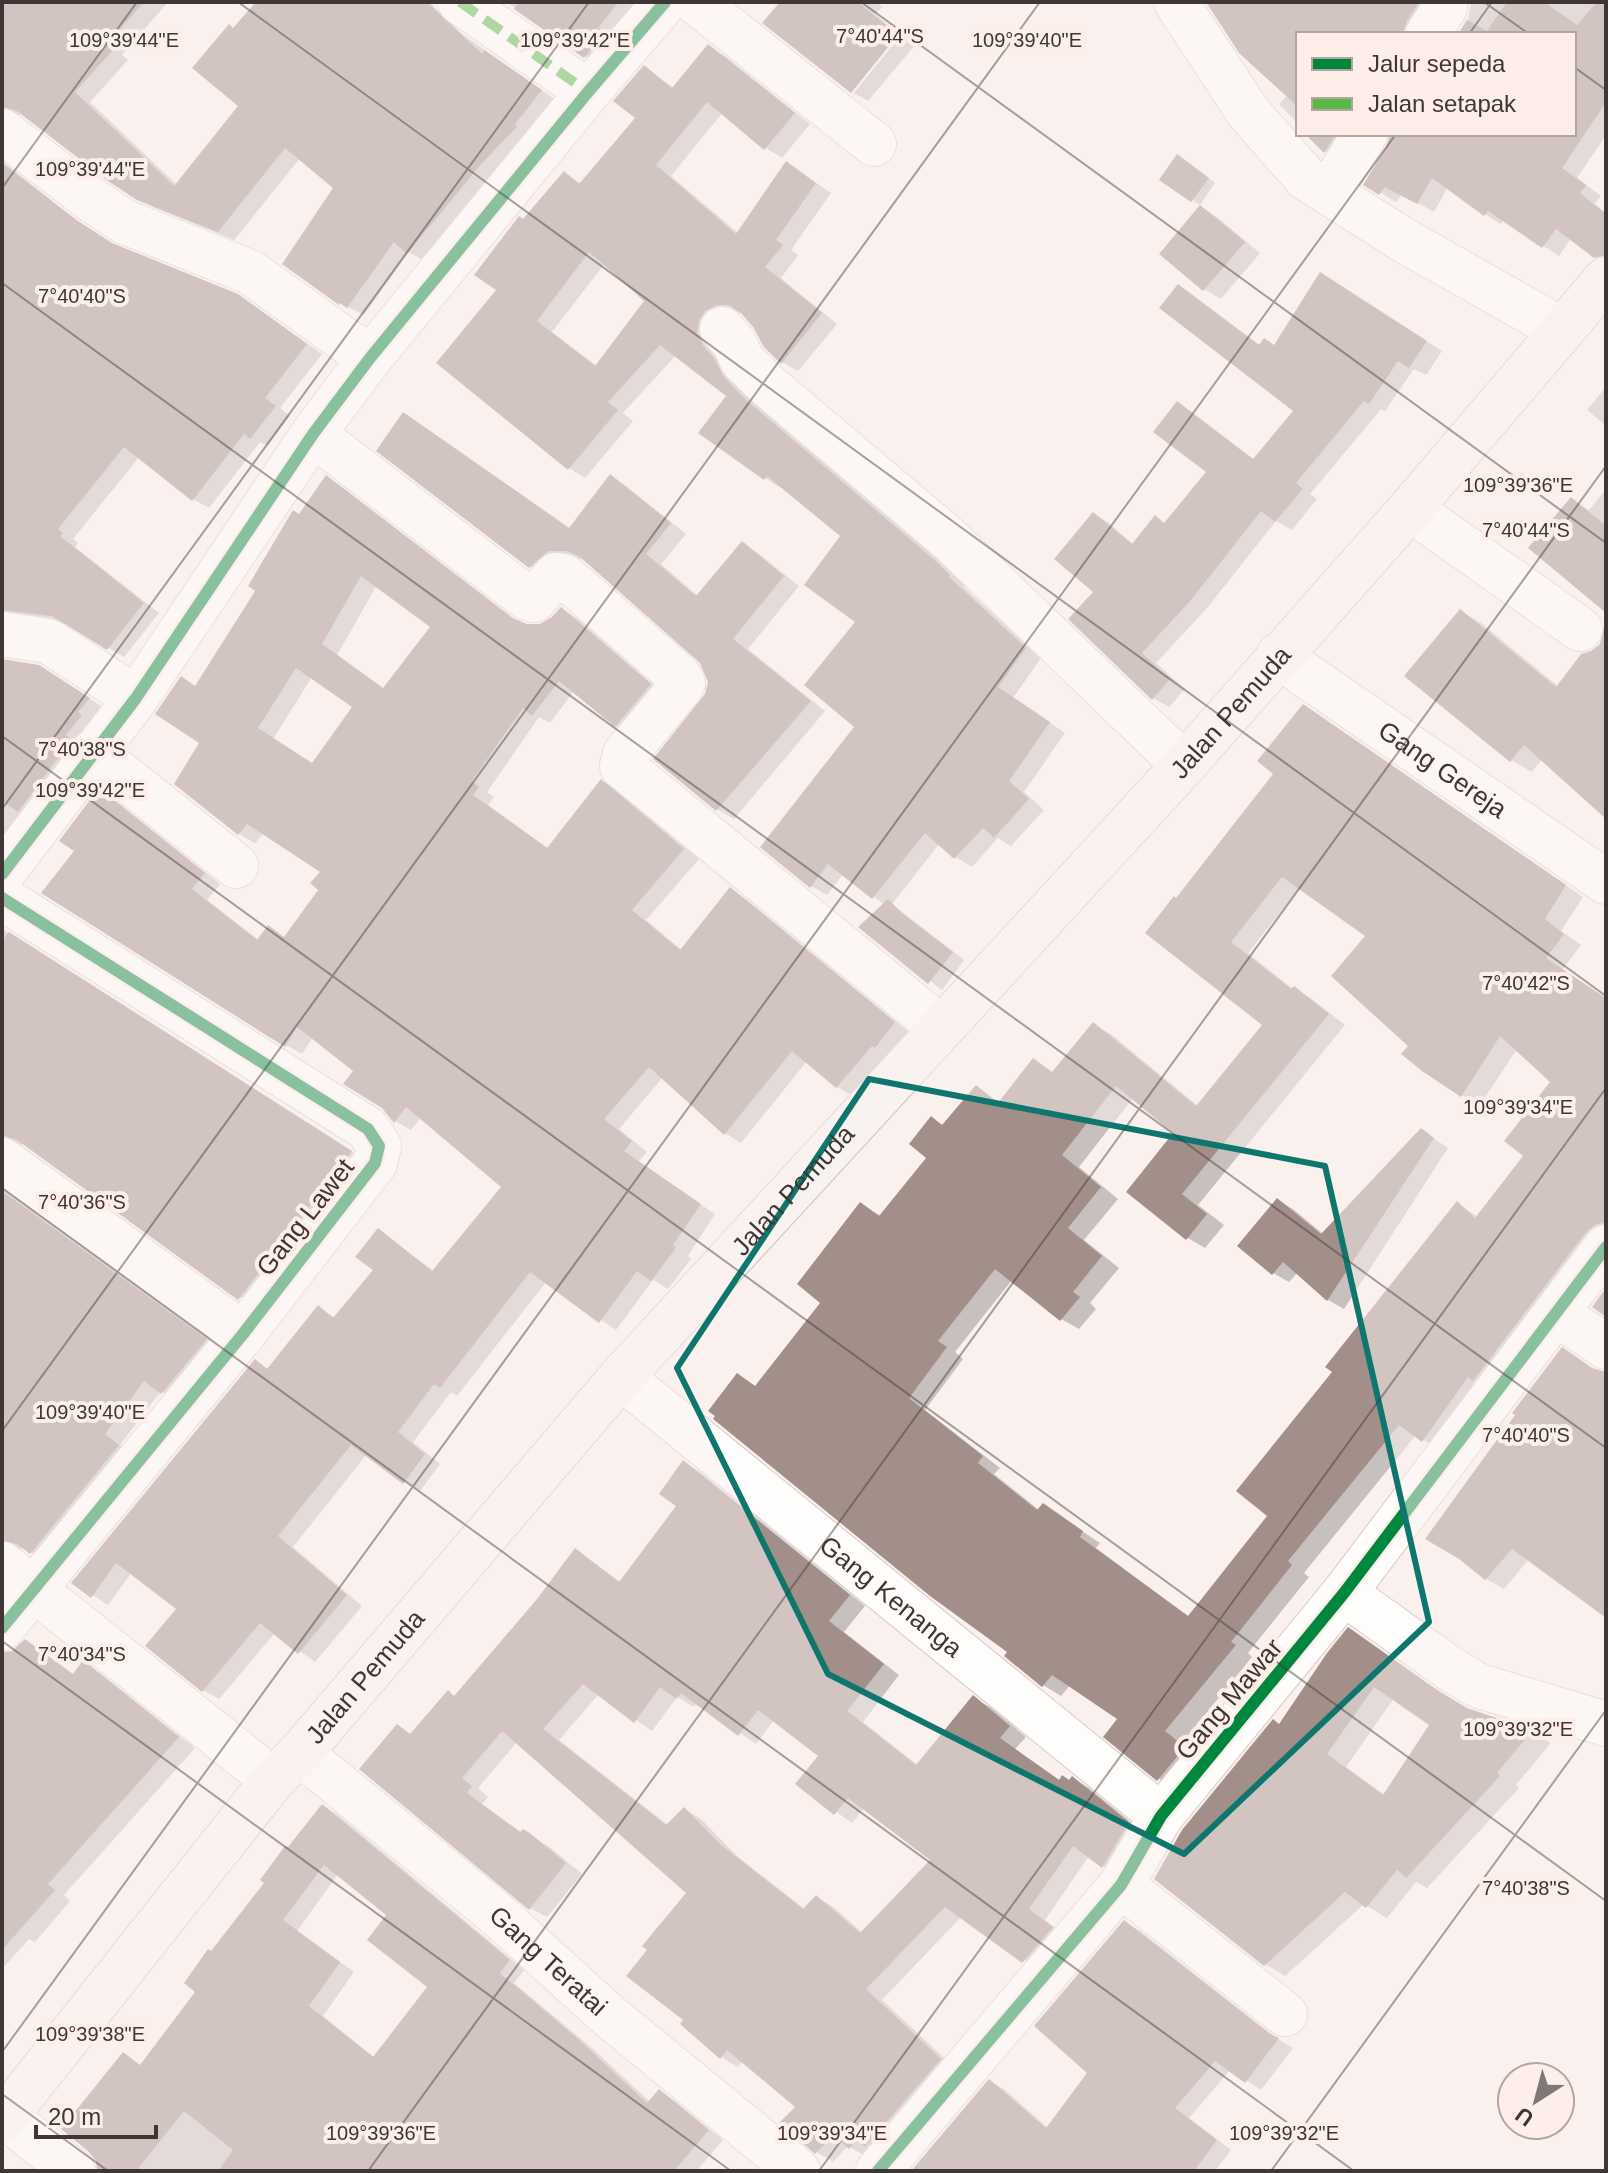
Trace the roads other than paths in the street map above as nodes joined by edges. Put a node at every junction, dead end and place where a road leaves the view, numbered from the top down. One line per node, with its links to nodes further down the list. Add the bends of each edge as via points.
1 (460, 2): 5 (street)
2 (665, 2): 5 (street)
3 (696, 2): 8 (street)
4 (1176, 2): 9 (street, via 1248,112 1306,178)
5 (588, 92): 13 (street)
6 (2, 131): 13 (street, via 109,213 250,272)
7 (1364, 136): 9 (street)
8 (874, 144)
9 (1329, 192): 12 (street)
10 (1606, 279): 12 (main road, Jalan Pemuda)
11 (722, 329): 21 (street, via 764,382 948,538)
12 (1562, 330): 15 (main road, Jalan Pemuda)
13 (370, 358): 14 (street)
14 (313, 434): 19 (street); 26 (street, via 527,598 534,600 556,575 564,576 679,676 681,687 625,754 622,766)
15 (1410, 509): 16 (street); 18 (main road, Jalan Pemuda)
16 (1580, 629)
17 (2, 634): 19 (street, via 48,641)
18 (1278, 656): 21 (main road, Jalan Pemuda); 24 (street, Gang Gereja)
19 (136, 698): 20 (street)
20 (93, 752): 22 (street); 23 (street)
21 (1184, 765): 26 (main road, Jalan Pemuda)
22 (236, 866)
23 (2, 874)
24 (1606, 882)
25 (2, 898): 30 (street, Gang Lawet, via 368,1129 379,1146 375,1163)
26 (941, 1028): 32 (main road, Jalan Pemuda)
27 (2, 1160): 30 (street)
28 (1606, 1247): 29 (street, Gang Mawar)
29 (1556, 1313): 31 (street); 34 (street, Gang Mawar)
30 (243, 1334): 33 (street, Gang Lawet)
31 (1606, 1347)
32 (621, 1377): 37 (main road, Jalan Pemuda); 38 (street, Gang Kenanga)
33 (18, 1576): 35 (street, Gang Lawet); 37 (street, Gang Teratai)
34 (1344, 1593): 36 (street, via 1479,1686); 38 (street, Gang Mawar)
35 (2, 1628)
36 (1606, 1724)
37 (286, 1766): 41 (main road, Jalan Pemuda); 43 (street, Gang Teratai, via 499,1916 608,2015)
38 (1161, 1816): 39 (street, Gang Mawar)
39 (1121, 1885): 40 (street); 44 (street, Gang Mawar)
40 (1285, 2014)
41 (4, 2119): 42 (street)
42 (73, 2171)
43 (798, 2171)
44 (878, 2171)

